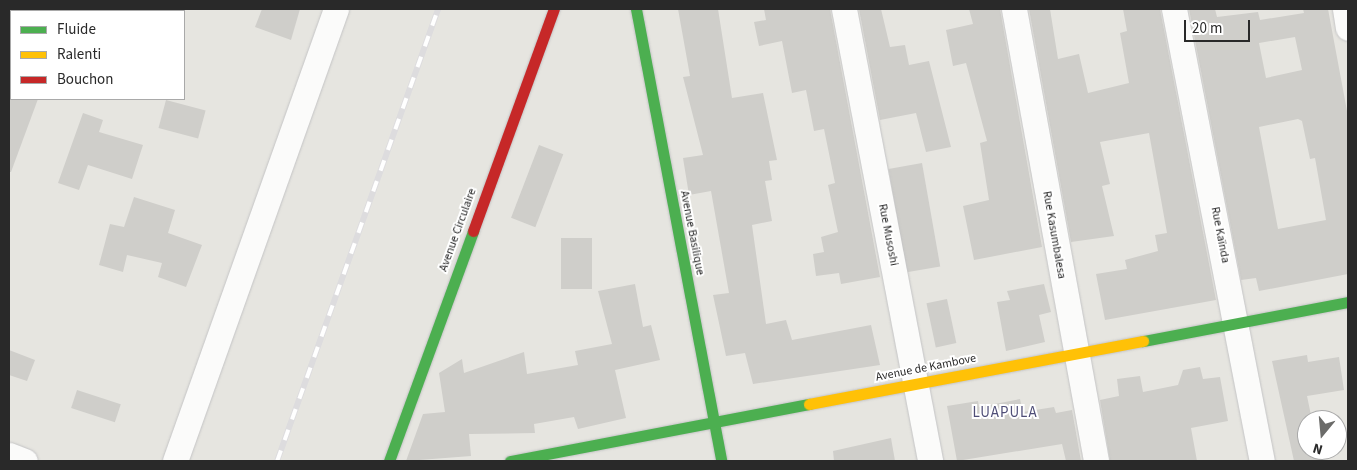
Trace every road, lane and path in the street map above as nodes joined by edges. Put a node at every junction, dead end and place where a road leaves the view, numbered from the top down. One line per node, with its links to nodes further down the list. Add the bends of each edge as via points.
1 (336, 9): 17 (street)
2 (554, 9): 18 (street, Avenue Circulaire)
3 (636, 9): 13 (street, Avenue Basilique)
4 (844, 9): 12 (street, Rue Musoshi)
5 (1014, 9): 11 (street, Rue Kasumbalesa)
6 (1174, 9): 10 (street, Rue Kaïnda)
7 (1345, 9): 8 (street)
8 (1348, 28)
9 (1348, 302): 10 (street, Avenue de Kambove)
10 (1237, 322): 11 (street, Avenue de Kambove); 23 (street, Rue Kaïnda)
11 (1075, 352): 12 (street, Avenue de Kambove); 22 (street, Rue Kasumbalesa)
12 (916, 385): 13 (street, Avenue de Kambove); 21 (street, Rue Musoshi)
13 (713, 421): 15 (street, Avenue de Kambove); 20 (street, Avenue Basilique)
14 (9, 455): 16 (street)
15 (523, 460): 19 (street, Avenue de Kambove)
16 (25, 461)
17 (175, 461)
18 (388, 461)
19 (510, 461)
20 (721, 461)
21 (930, 461)
22 (1096, 461)
23 (1262, 461)

